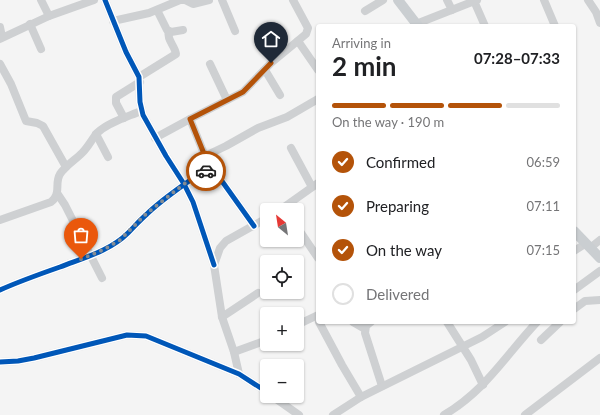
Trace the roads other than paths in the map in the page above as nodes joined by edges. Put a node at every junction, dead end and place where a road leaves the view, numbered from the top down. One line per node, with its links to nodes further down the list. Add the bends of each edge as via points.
1 (41, 0): 16 (street)
2 (94, 0): 16 (street)
3 (105, 0): 17 (street)
4 (209, 0): 13 (street, via 193,4 180,0)
5 (222, 0): 27 (street)
6 (293, 0): 29 (street, via 308,28 306,34)
7 (383, 0): 15 (street)
8 (398, 0): 20 (main road)
9 (447, 0): 14 (street)
10 (544, 0): 23 (street)
11 (588, 0): 18 (street)
12 (476, 1): 14 (street); 22 (street)
13 (157, 10): 17 (street); 26 (street)
14 (452, 10): 21 (street)
15 (365, 11)
16 (49, 16): 19 (street)
17 (113, 21): 36 (street)
18 (600, 23)
19 (30, 24): 28 (street); 30 (street)
20 (416, 24)
21 (419, 24)
22 (485, 24)
23 (554, 24)
24 (0, 27): 28 (street)
25 (183, 30): 26 (street)
26 (169, 31): 36 (street, via 168,36 176,54)
27 (235, 31)
28 (1, 38)
29 (298, 41): 33 (street); 34 (street)
30 (41, 49)
31 (0, 64): 35 (street)
32 (210, 64): 38 (street)
33 (316, 67)
34 (265, 70): 37 (street); 38 (street, via 247,89)
35 (3, 77): 48 (street, via 11,84 26,121 43,126)
36 (139, 80): 40 (street); 41 (street, via 116,97 116,103)
37 (280, 95)
38 (227, 100): 42 (street)
39 (316, 100): 46 (street, via 282,120 258,128)
40 (141, 111): 41 (street); 44 (street)
41 (124, 118): 43 (street)
42 (190, 119): 44 (street); 46 (street)
43 (96, 134): 47 (street); 48 (street, via 82,152)
44 (156, 138): 50 (street)
45 (291, 148): 51 (street)
46 (205, 156): 49 (street)
47 (108, 157)
48 (66, 166): 52 (street, via 58,179)
49 (211, 171): 50 (street, via 202,172); 56 (street, via 219,177)
50 (184, 184): 62 (street, via 146,214 120,240); 65 (street)
51 (315, 185): 53 (street)
52 (58, 193): 54 (street, via 47,205); 62 (street)
53 (291, 203)
54 (0, 220)
55 (260, 222): 56 (street)
56 (254, 226): 65 (street, via 223,244)
57 (576, 233): 60 (main road)
58 (304, 237): 63 (street)
59 (600, 240): 60 (street)
60 (588, 246): 61 (street); 64 (main road)
61 (576, 250)
62 (90, 255): 67 (street); 69 (street)
63 (316, 255)
64 (600, 258)
65 (214, 265): 73 (street)
66 (600, 271): 68 (street)
67 (102, 278)
68 (576, 289)
69 (0, 290)
70 (258, 293): 73 (street)
71 (600, 300): 72 (street, via 585,301)
72 (576, 308)
73 (222, 317): 87 (street)
74 (316, 319): 75 (street)
75 (304, 322)
76 (321, 324): 96 (street)
77 (356, 324): 83 (street)
78 (368, 324): 83 (street)
79 (448, 324): 86 (street)
80 (502, 324): 86 (street)
81 (535, 324): 93 (street)
82 (558, 324): 84 (street)
83 (365, 329): 94 (street, via 367,344)
84 (541, 340)
85 (260, 343): 87 (street)
86 (462, 346): 93 (street); 94 (street)
87 (234, 352): 92 (street)
88 (11, 361): 89 (street); 91 (street); 92 (street, via 136,335 146,336)
89 (0, 362)
90 (599, 362): 102 (street)
91 (0, 370)
92 (239, 374): 95 (street)
93 (483, 385): 101 (street, via 467,400)
94 (382, 386): 96 (street)
95 (260, 388)
96 (361, 397): 98 (street)
97 (282, 403): 99 (street)
98 (340, 413): 100 (street)
99 (299, 415)
100 (333, 415)
101 (444, 415)
102 (525, 415)

